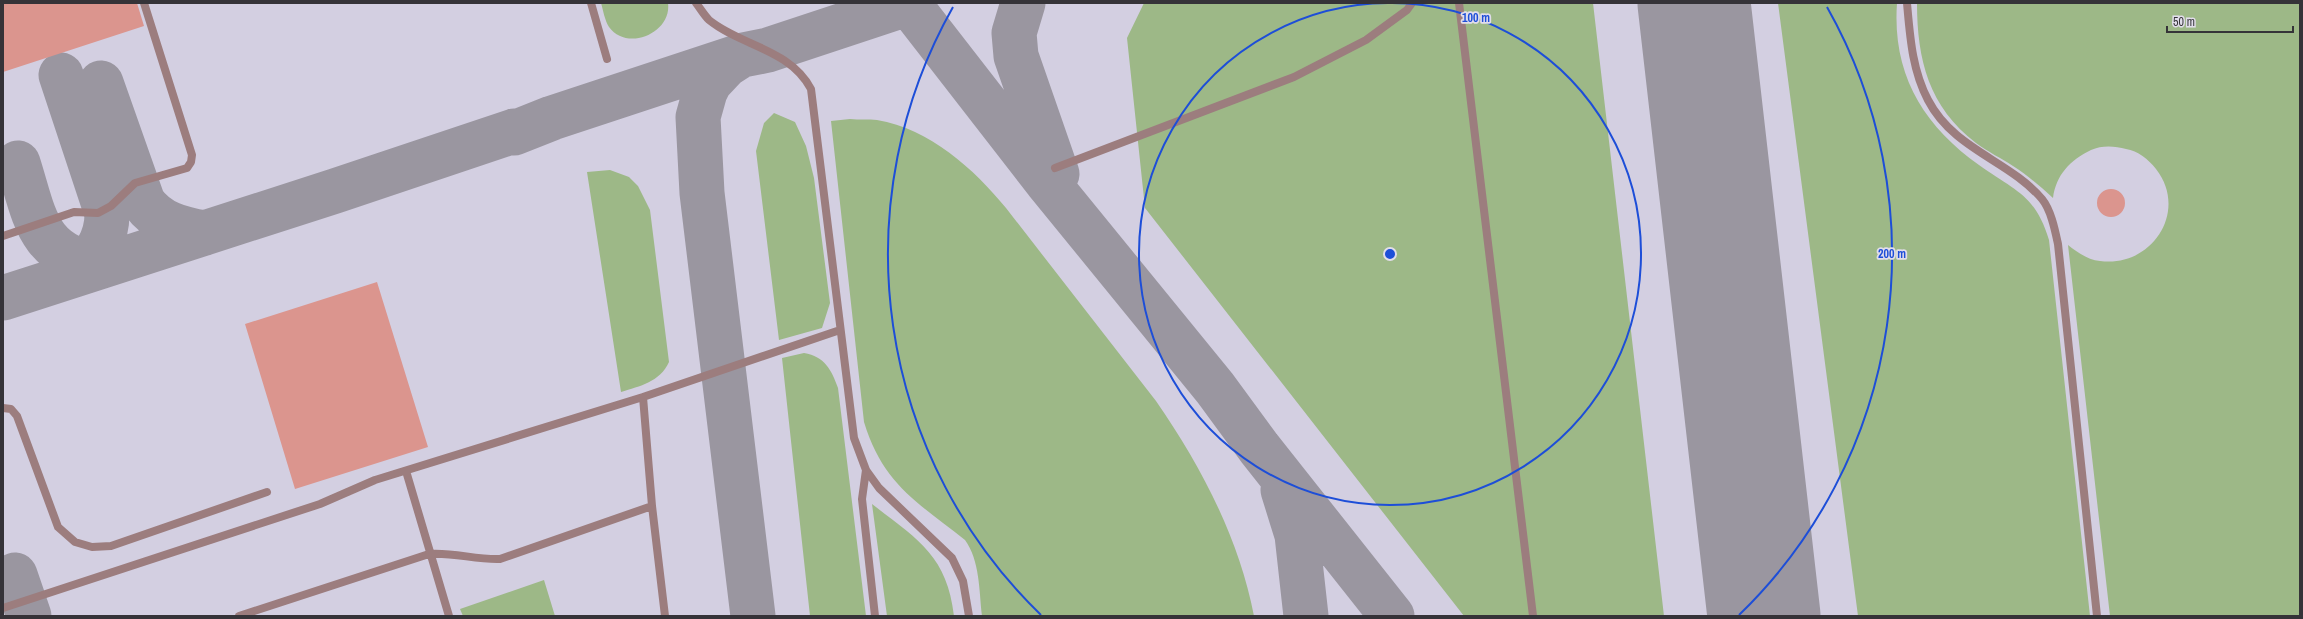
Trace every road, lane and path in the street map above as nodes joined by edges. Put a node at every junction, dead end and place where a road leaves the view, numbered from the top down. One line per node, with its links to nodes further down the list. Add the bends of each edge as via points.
1 (144, 3): 9 (lane, via 192,155 191,162 182,171 135,183 111,206 98,213 74,212)
2 (591, 3): 7 (lane)
3 (696, 3): 10 (lane, via 708,19 726,31 768,50 796,69 811,89)
4 (1412, 3): 8 (lane, via 1407,10 1366,40 1294,77)
5 (1459, 3): 24 (lane)
6 (1907, 3): 25 (lane, via 1912,56 1928,100 1945,125 1964,142 2021,181 2042,199 2053,222 2058,244)
7 (607, 59)
8 (1055, 168)
9 (3, 236)
10 (840, 330): 11 (lane); 13 (lane, via 854,438)
11 (643, 397): 14 (lane); 16 (lane)
12 (3, 408): 15 (lane, via 11,409 17,416 58,527 75,542 92,547 111,546)
13 (866, 470): 22 (lane, via 862,499); 23 (lane, via 879,488 952,558 963,581)
14 (406, 471): 17 (lane); 18 (lane, via 375,480 320,504)
15 (267, 492)
16 (652, 506): 17 (lane, via 500,559 444,553); 21 (lane)
17 (429, 554): 19 (lane); 20 (lane)
18 (3, 608)
19 (239, 616)
20 (449, 616)
21 (665, 616)
22 (875, 616)
23 (969, 616)
24 (1533, 616)
25 (2097, 616)

